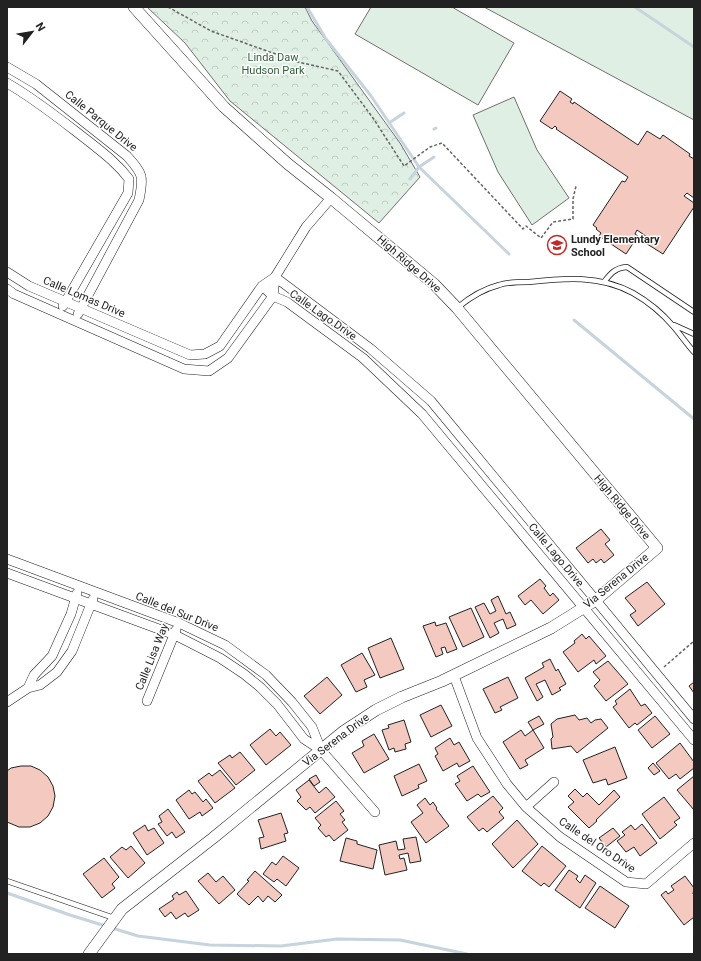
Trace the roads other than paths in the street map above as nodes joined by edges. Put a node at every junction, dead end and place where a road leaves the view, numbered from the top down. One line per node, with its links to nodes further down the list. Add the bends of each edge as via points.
1 (134, 7): 6 (street, High Ridge Drive, via 224,107)
2 (7, 67): 4 (street, Calle Parque Drive, via 36,84 127,156)
3 (7, 83): 5 (street, via 25,93 73,129 119,166)
4 (140, 174): 5 (street); 15 (street, via 143,181 138,200)
5 (129, 179): 13 (street, via 128,193)
6 (331, 198): 8 (street, via 306,227); 14 (street, High Ridge Drive, via 434,284)
7 (7, 272): 13 (street, Calle Lomas Drive, via 29,286)
8 (275, 277): 10 (street); 12 (street); 25 (street, Calle Lago Drive)
9 (604, 282): 14 (lane, via 567,278 499,284 468,299); 16 (lane, via 611,273 627,267); 19 (lane, via 632,292)
10 (262, 286): 12 (street, Calle Lago Drive); 24 (street, via 220,346)
11 (7, 289): 17 (street)
12 (273, 296): 26 (street, via 228,358); 27 (street, Calle Lago Drive, via 287,302 363,358)
13 (65, 302): 15 (street, Calle Lomas Drive); 17 (street)
14 (457, 308): 30 (street, High Ridge Drive)
15 (81, 309): 18 (street); 21 (street, Calle Lomas Drive)
16 (694, 312)
17 (58, 313): 18 (street)
18 (74, 321): 23 (street)
19 (672, 325): 20 (lane); 22 (lane)
20 (694, 334)
21 (154, 340): 23 (street); 24 (street, Calle Lomas Drive, via 190,355)
22 (694, 352)
23 (150, 354): 26 (street, via 184,369)
24 (206, 354): 26 (street)
25 (397, 371): 27 (street); 28 (street, Calle Lago Drive, via 431,401)
26 (209, 372)
27 (387, 381): 29 (street, Calle Lago Drive, via 422,414)
28 (502, 486): 29 (street); 36 (street, Calle Lago Drive)
29 (490, 495): 38 (street, Calle Lago Drive)
30 (656, 548): 36 (street, Via Serena Drive)
31 (7, 559): 33 (street, Calle del Sur Drive)
32 (7, 573): 35 (street, Calle del Sur Drive)
33 (79, 586): 34 (street, Calle del Sur Drive); 35 (street)
34 (95, 592): 37 (street); 39 (street, Calle del Sur Drive)
35 (76, 599): 37 (street, Calle del Sur Drive); 41 (street, via 62,635 52,656)
36 (596, 600): 38 (street, Via Serena Drive); 45 (street, Calle Lago Drive)
37 (91, 604): 40 (street, Calle del Sur Drive); 42 (street, via 72,651)
38 (584, 608): 43 (street, Via Serena Drive, via 551,628); 48 (street, Calle Lago Drive)
39 (179, 623): 40 (street, Calle Lisa Way); 51 (street, Calle del Sur Drive, via 225,645 266,675 312,727)
40 (174, 635): 46 (street, Calle Lisa Way); 51 (street, Calle del Sur Drive, via 215,655 244,674 277,704 304,739)
41 (46, 662): 42 (street); 44 (street, via 34,675)
42 (57, 672): 44 (street, via 40,685)
43 (454, 676): 51 (street, Via Serena Drive, via 376,710); 53 (street, Calle del Oro Drive, via 477,738 507,784)
44 (28, 688): 47 (street)
45 (675, 696): 48 (street); 49 (street, Calle Lago Drive)
46 (147, 701)
47 (7, 702)
48 (664, 704): 50 (street, Calle Lago Drive)
49 (694, 719)
50 (694, 740)
51 (321, 750): 54 (street, Calle del Sur Drive); 57 (street, Via Serena Drive)
52 (554, 782): 53 (street)
53 (526, 807): 55 (street, Calle del Oro Drive, via 560,836 626,882 646,884)
54 (375, 812)
55 (694, 843)
56 (7, 882): 57 (lane)
57 (116, 916): 58 (street, Via Serena Drive)
58 (89, 954)

